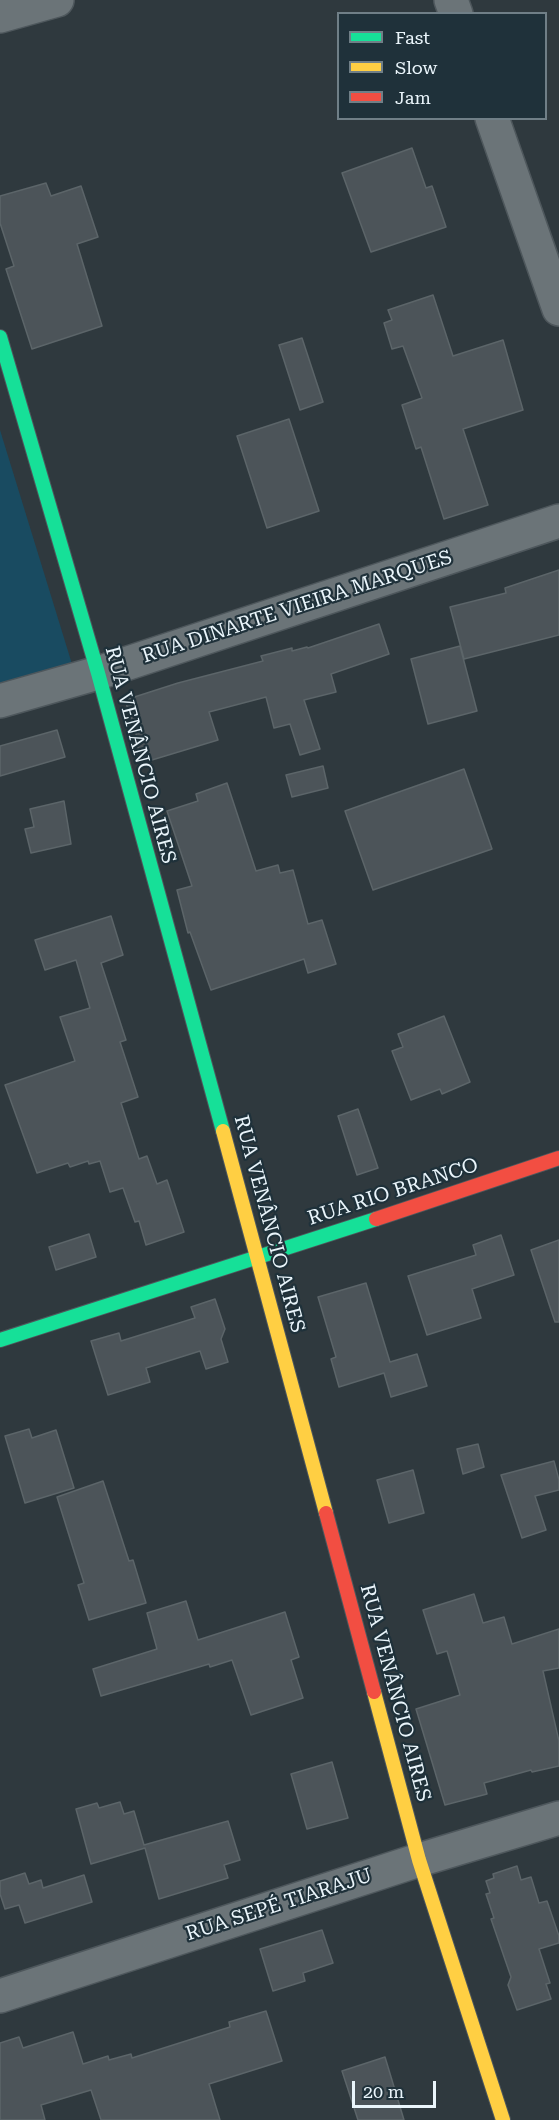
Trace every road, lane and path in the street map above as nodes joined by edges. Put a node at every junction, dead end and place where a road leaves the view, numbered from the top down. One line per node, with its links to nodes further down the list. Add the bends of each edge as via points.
1 (57, 0): 2 (street)
2 (0, 16)
3 (493, 120): 4 (street)
4 (559, 309)
5 (0, 337): 7 (street, RUA VENÂNCIO AIRES)
6 (559, 521): 7 (street, RUA DINARTE VIEIRA MARQUES)
7 (98, 673): 8 (street, RUA DINARTE VIEIRA MARQUES); 10 (street, RUA VENÂNCIO AIRES)
8 (0, 701)
9 (559, 1158): 10 (street, RUA RIO BRANCO)
10 (258, 1258): 11 (street, RUA RIO BRANCO); 13 (street, RUA VENÂNCIO AIRES)
11 (0, 1340)
12 (559, 1818): 13 (street, RUA SEPÉ TIARAJU)
13 (419, 1860): 14 (street, RUA SEPÉ TIARAJU); 15 (street, RUA VENÂNCIO AIRES)
14 (0, 1996)
15 (503, 2120)

